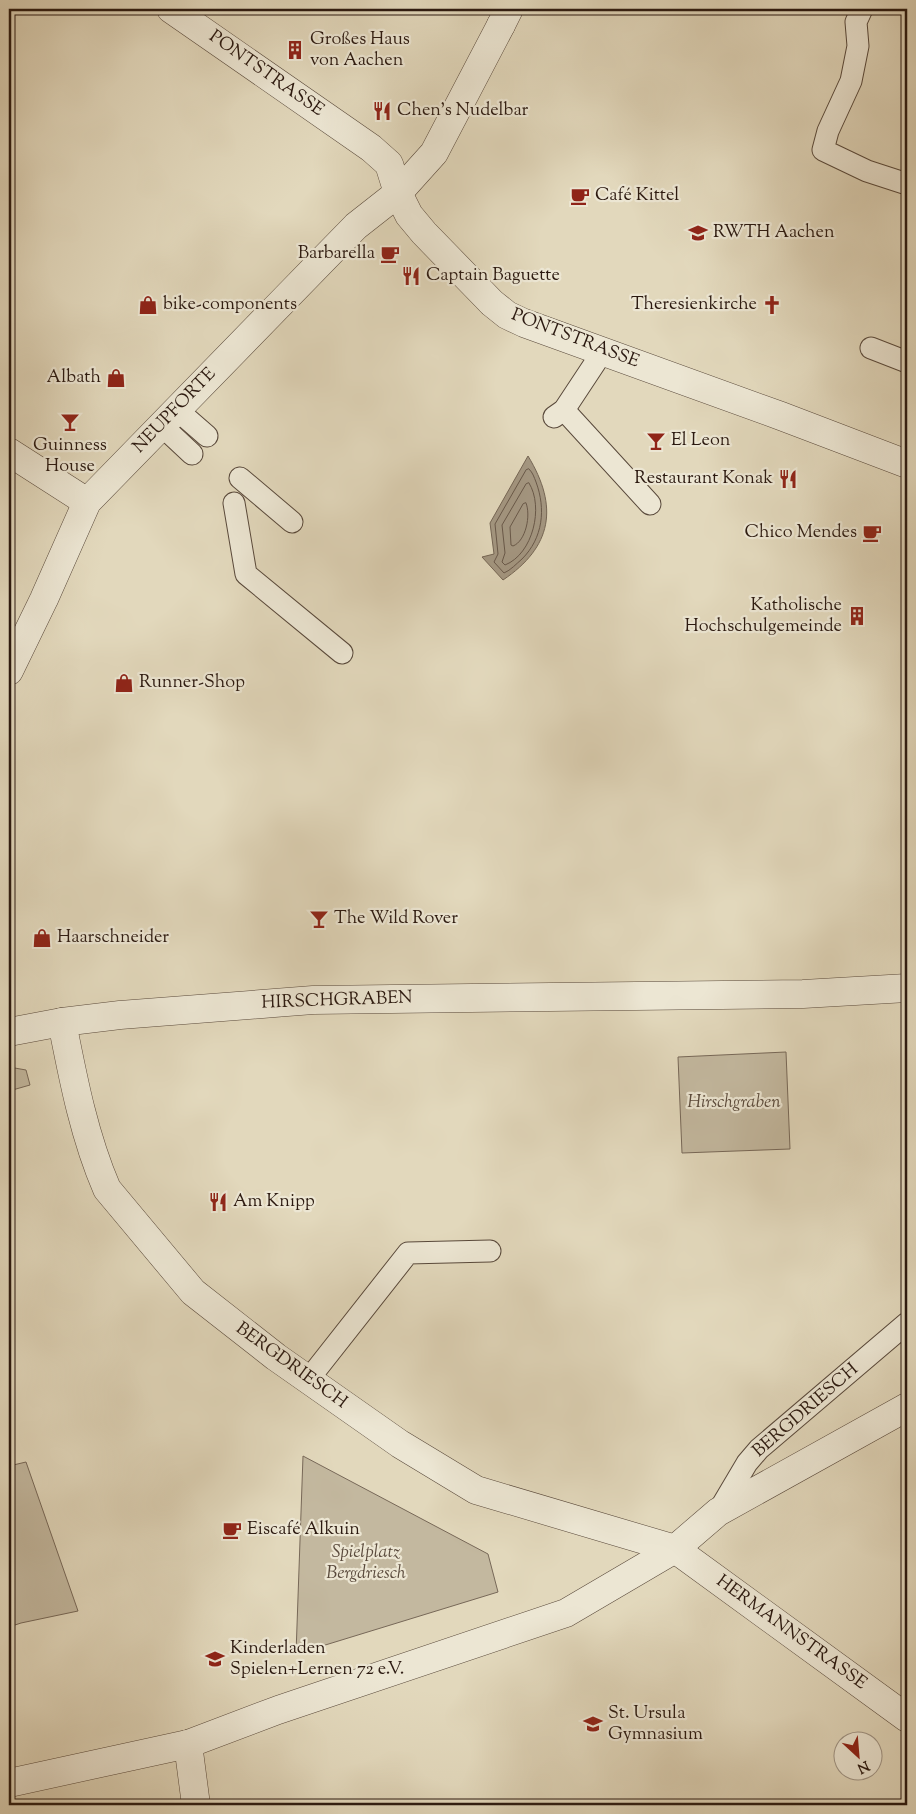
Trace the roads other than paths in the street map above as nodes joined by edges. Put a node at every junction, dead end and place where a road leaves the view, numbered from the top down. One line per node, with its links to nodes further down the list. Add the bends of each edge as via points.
1 (171, 9): 5 (street, PONTSTRASSE, via 371,148 390,164)
2 (862, 9): 4 (lane, via 856,22 858,46 851,81 828,131 823,150 867,171)
3 (505, 17): 5 (street, NEUPFORTE, via 434,154)
4 (907, 184)
5 (398, 193): 7 (street, PONTSTRASSE, via 409,215 424,233 507,315); 9 (street, NEUPFORTE, via 356,226)
6 (871, 348): 8 (lane)
7 (603, 351): 13 (street, PONTSTRASSE); 17 (lane, via 559,413)
8 (907, 362)
9 (169, 417): 10 (lane); 12 (lane); 15 (street, NEUPFORTE)
10 (207, 436)
11 (9, 452): 15 (street)
12 (192, 454)
13 (907, 464)
14 (240, 478): 18 (lane)
15 (87, 502): 20 (street, NEUPFORTE)
16 (234, 502): 19 (lane, via 246,574)
17 (650, 504)
18 (292, 522)
19 (342, 653)
20 (9, 671)
21 (907, 988): 22 (street, HIRSCHGRABEN, via 803,994 313,1000)
22 (62, 1022): 23 (street, HIRSCHGRABEN); 26 (street, BERGDRIESCH, via 81,1111 107,1189 193,1292)
23 (9, 1032)
24 (490, 1251): 26 (lane, via 408,1253)
25 (907, 1323): 28 (lane, BERGDRIESCH, via 759,1449)
26 (308, 1380): 29 (street, BERGDRIESCH, via 400,1444 476,1490)
27 (907, 1407): 28 (street, BERGDRIESCH)
28 (718, 1512): 29 (street, BERGDRIESCH)
29 (675, 1549): 30 (street, HERMANNSTRASSE); 31 (street, BERGDRIESCH, via 566,1613 278,1710)
30 (907, 1718)
31 (188, 1744): 32 (street, BERGDRIESCH); 33 (street)
32 (9, 1783)
33 (196, 1805)

